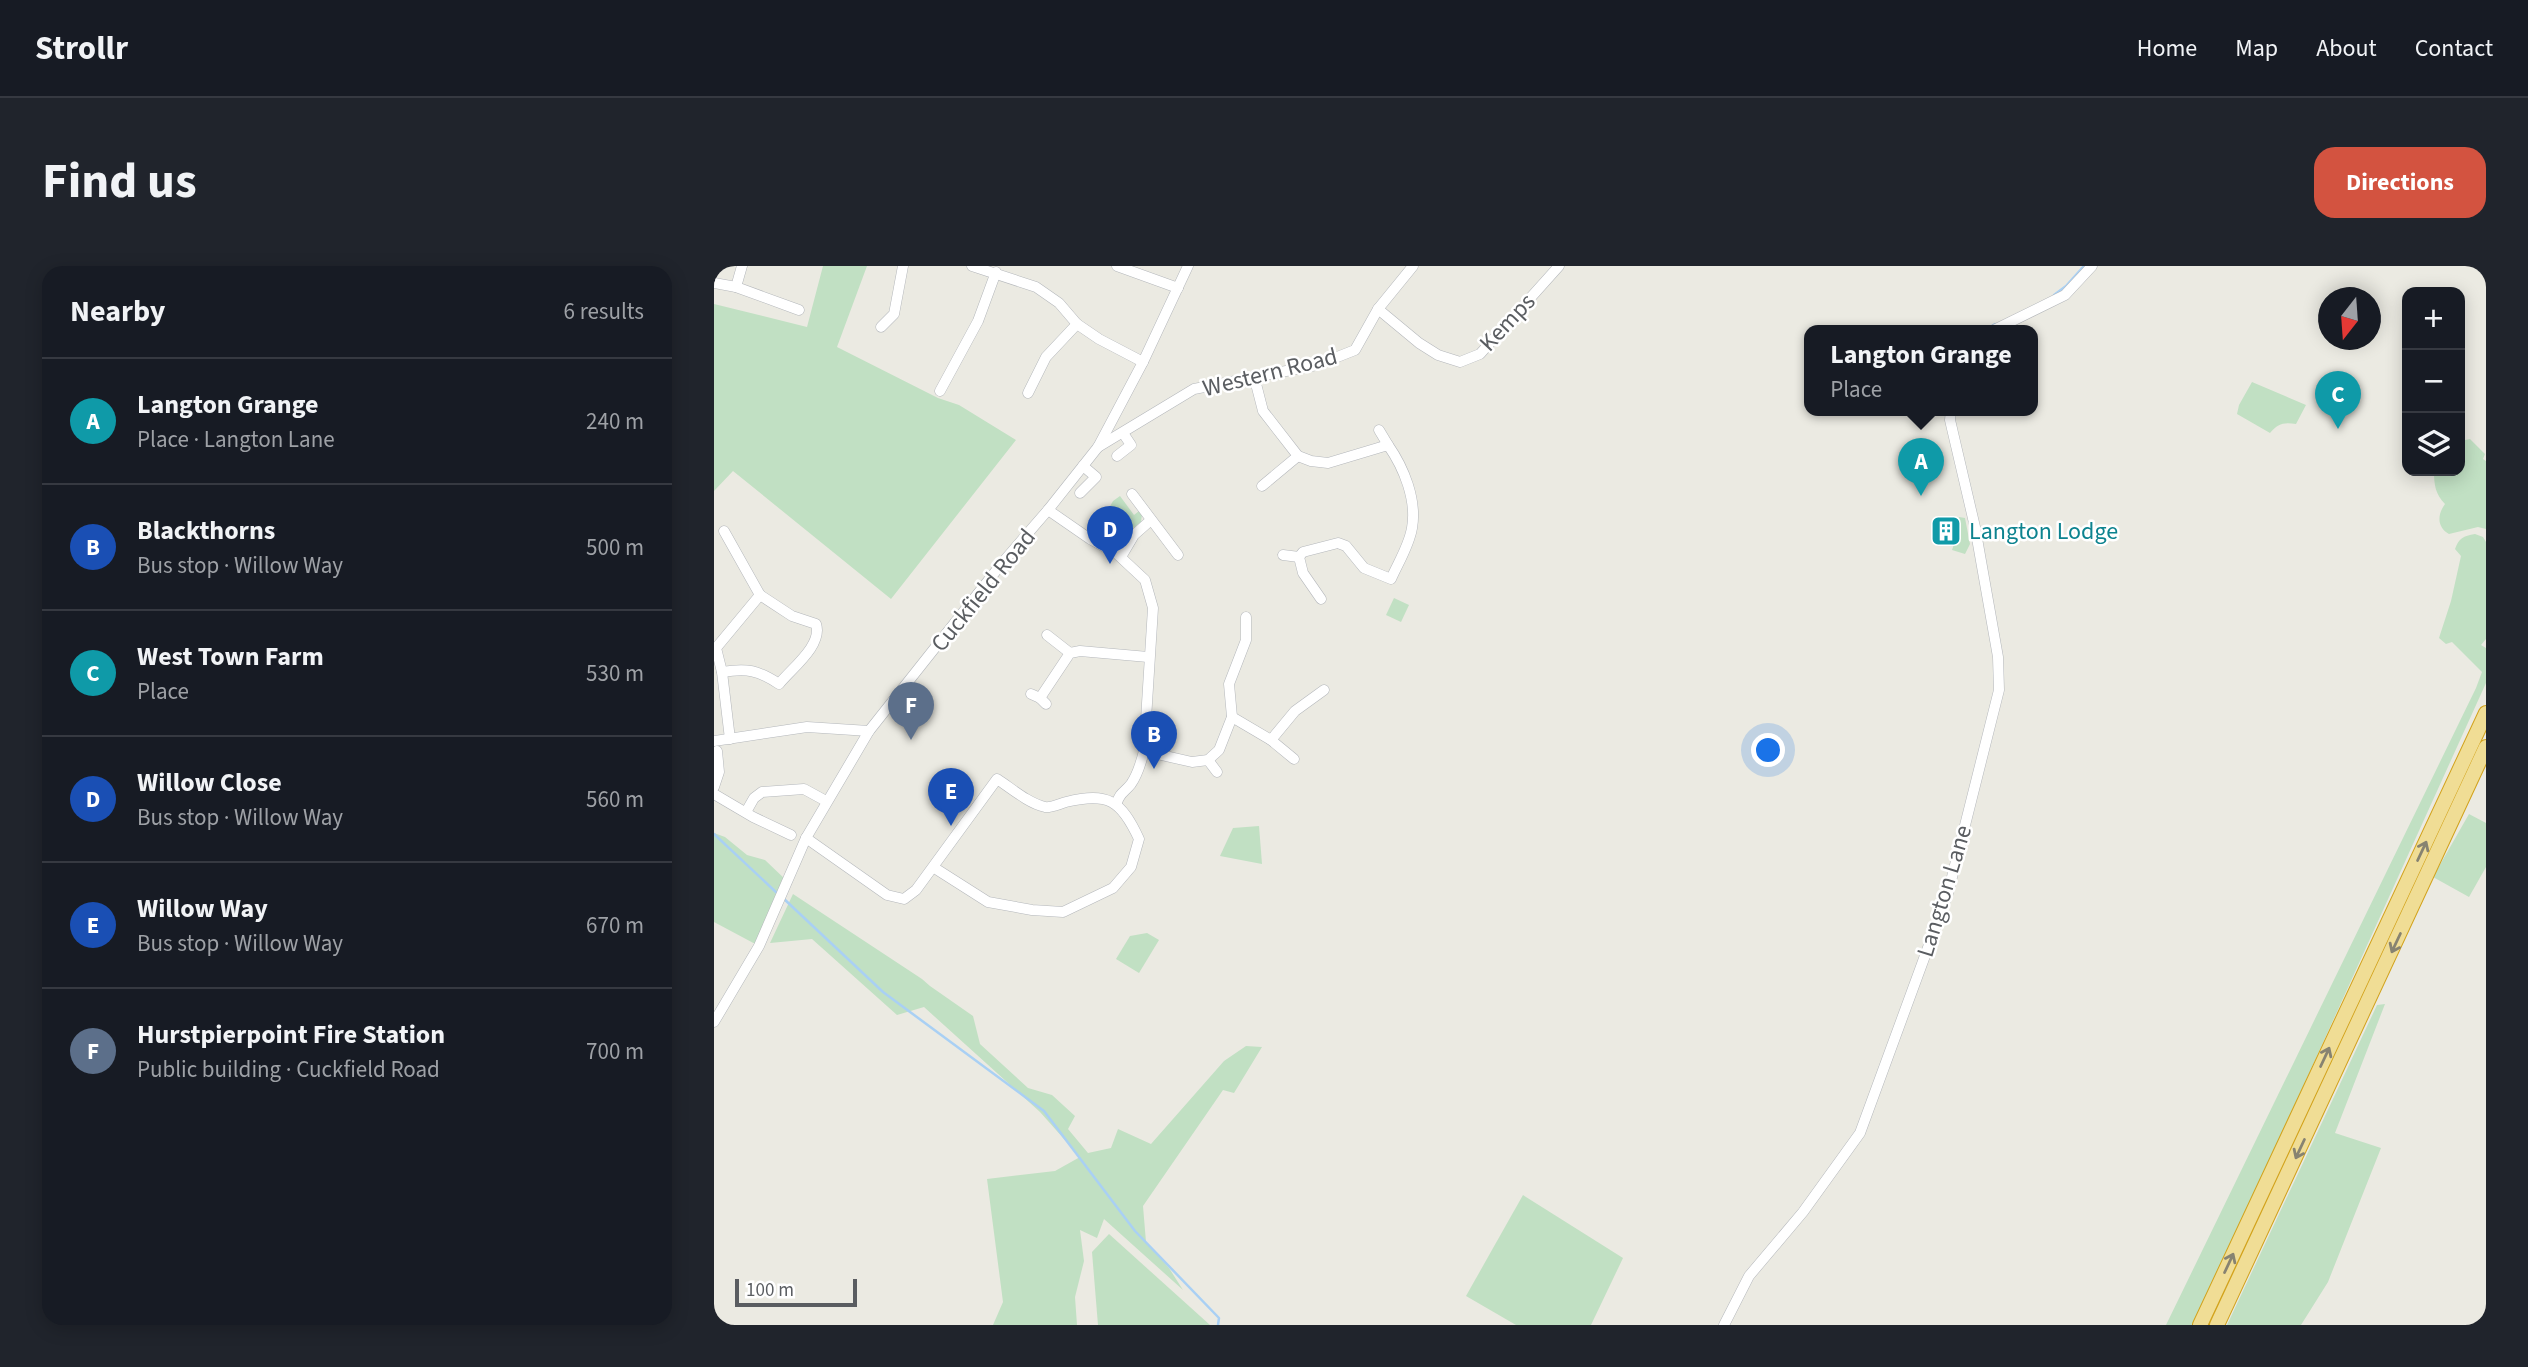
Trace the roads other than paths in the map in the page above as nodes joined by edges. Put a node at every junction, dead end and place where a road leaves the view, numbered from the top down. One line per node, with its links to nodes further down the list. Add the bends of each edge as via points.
1 (742, 266): 12 (street)
2 (903, 266): 18 (street, via 894,314)
3 (972, 266): 10 (street)
4 (1117, 266): 13 (street)
5 (1188, 266): 13 (street, Cuckfield Road)
6 (1413, 266): 9 (street, Western Road)
7 (1559, 266): 14 (street, Kemps, via 1480,354 1460,362 1419,343)
8 (2092, 266): 17 (street, via 2065,295)
9 (1401, 270): 14 (street, Western Road)
10 (996, 272): 16 (street, via 1036,287 1059,303); 21 (street, via 978,321)
11 (714, 283): 12 (street)
12 (736, 287): 15 (street)
13 (1178, 288): 19 (street, Cuckfield Road)
14 (1378, 309): 20 (street, Western Road, via 1355,350 1317,365)
15 (799, 310)
16 (1077, 324): 19 (street); 22 (street, via 1046,358)
17 (2004, 325)
18 (880, 327)
19 (1143, 362): 27 (street, Cuckfield Road)
20 (1254, 376): 25 (street, Western Road, via 1194,389); 29 (street, via 1264,411)
21 (940, 391)
22 (1028, 393)
23 (1950, 416): 71 (street, Langton Lane, via 1975,527 1998,657 1999,690 1948,892 1860,1133 1749,1276)
24 (1379, 430): 26 (street)
25 (1123, 433): 27 (street, Western Road); 28 (street, via 1131,445)
26 (1388, 445): 29 (street, via 1328,463); 40 (street, via 1406,477 1413,520 1389,583 1364,568 1338,543)
27 (1098, 447): 30 (street, Cuckfield Road)
28 (1117, 456)
29 (1298, 456): 31 (street)
30 (1083, 466): 32 (street, via 1096,478); 34 (street, Cuckfield Road)
31 (1262, 486)
32 (1080, 493)
33 (1132, 494): 35 (street)
34 (1048, 510): 39 (street); 53 (street, Cuckfield Road)
35 (1151, 520): 37 (street); 39 (street, via 1134,535)
36 (724, 531): 41 (street)
37 (1178, 555)
38 (1283, 555): 40 (street)
39 (1121, 557): 47 (street, via 1145,580 1151,599)
40 (1299, 557): 42 (street, via 1303,573)
41 (760, 595): 45 (street); 48 (street, via 792,616 816,624 814,643 779,684 762,673)
42 (1321, 595)
43 (1246, 617): 52 (street, via 1246,640 1229,684)
44 (1046, 635): 46 (street)
45 (715, 648): 48 (street)
46 (1070, 653): 47 (street); 50 (street)
47 (1148, 657): 58 (street)
48 (722, 672): 54 (street)
49 (1324, 690): 55 (street, via 1294,711)
50 (1039, 699)
51 (2486, 713): 72 (highway, one-way to 51)
52 (1232, 718): 55 (street); 59 (street, via 1219,750)
53 (869, 731): 54 (street, via 807,727); 64 (street, Cuckfield Road)
54 (730, 739): 56 (street)
55 (1271, 740): 60 (street)
56 (716, 746): 62 (street, via 720,768)
57 (2486, 747): 73 (highway, one-way to 73)
58 (1144, 751): 59 (street, via 1192,762); 65 (street, via 1138,773)
59 (1208, 760): 61 (street)
60 (1294, 760)
61 (1217, 772)
62 (714, 787)
63 (714, 794): 66 (street)
64 (826, 801): 66 (street, via 804,789 762,792); 68 (street, Cuckfield Road)
65 (1117, 803): 69 (street, via 1086,797 1048,808 997,779); 69 (street, via 1139,839 1131,867 1113,888 1063,912 988,902)
66 (746, 812): 67 (street)
67 (791, 835)
68 (806, 838): 69 (street, via 887,895 904,899); 70 (street, Cuckfield Road, via 759,946)
69 (933, 866)
70 (714, 1022)
71 (1724, 1325)
72 (2200, 1325)
73 (2217, 1325)

